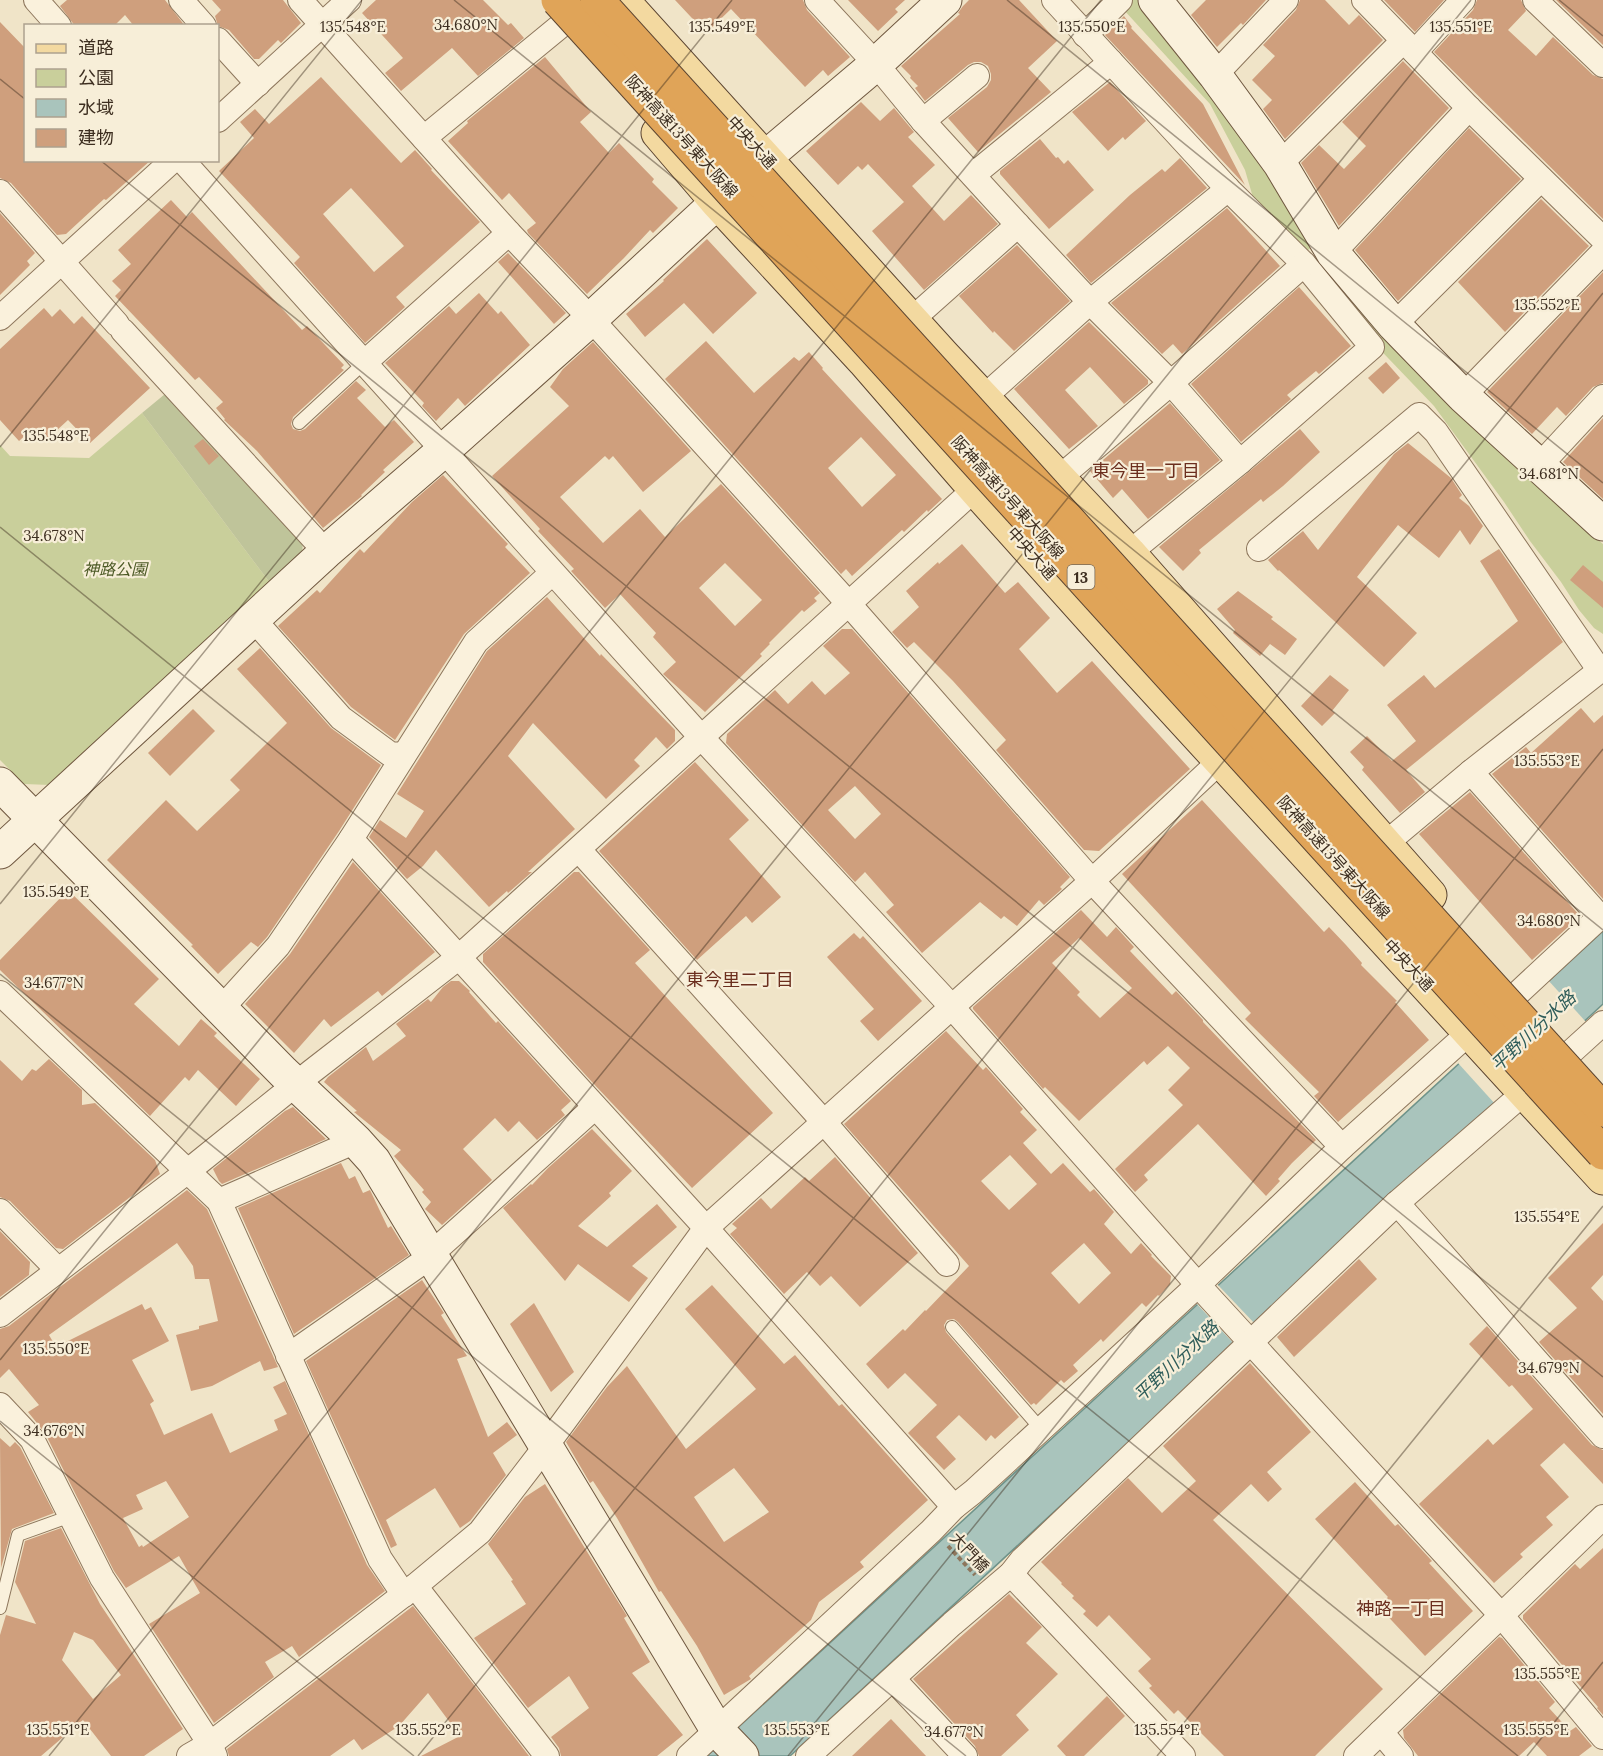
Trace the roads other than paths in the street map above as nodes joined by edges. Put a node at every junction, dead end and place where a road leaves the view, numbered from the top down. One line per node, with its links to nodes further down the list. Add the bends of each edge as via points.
1 (36, 0): 17 (street)
2 (181, 0): 18 (street)
3 (300, 0): 19 (street)
4 (349, 0): 19 (street)
5 (597, 0): 98 (highway, 阪神高速13号東大阪線 / 13, bridge)
6 (622, 0): 33 (main road, 中央大通)
7 (817, 0): 24 (street)
8 (945, 0): 24 (street)
9 (1054, 0): 20 (street)
10 (1120, 0): 20 (street)
11 (1155, 0): 26 (street)
12 (1286, 0): 26 (street)
13 (1364, 0): 22 (street)
14 (1463, 0): 22 (street)
15 (1534, 0): 25 (street)
16 (555, 8): 32 (street); 41 (main road, 中央大通); 102 (highway, 阪神高速13号東大阪線 / 13, bridge)
17 (57, 24)
18 (202, 24)
19 (322, 25): 28 (street); 32 (street)
20 (1085, 35): 23 (street)
21 (219, 41): 28 (street)
22 (1409, 46): 29 (street); 36 (street)
23 (1111, 62): 37 (street); 39 (street)
24 (876, 64): 31 (street); 33 (street)
25 (1603, 65)
26 (1215, 75): 36 (street)
27 (977, 76): 31 (street)
28 (258, 84): 30 (street)
29 (1469, 108): 38 (street); 46 (street)
30 (219, 119)
31 (923, 121): 37 (street)
32 (424, 138): 43 (street)
33 (766, 157): 41 (street); 51 (main road, 中央大通)
34 (171, 162): 47 (street)
35 (184, 162): 54 (street)
36 (1280, 164): 46 (street)
37 (973, 175): 42 (street)
38 (1541, 179): 44 (street); 52 (street)
39 (1228, 189): 46 (street); 48 (street)
40 (0, 192): 47 (street)
41 (717, 202): 50 (street); 53 (main road, 中央大通)
42 (1018, 225): 48 (street); 51 (street)
43 (509, 233): 50 (street); 54 (street)
44 (1603, 239)
45 (1603, 252): 56 (street)
46 (1318, 259): 52 (street); 55 (street); 61 (street, via 1372,347)
47 (63, 262): 49 (street); 67 (street)
48 (1090, 302): 55 (street); 58 (street)
49 (0, 318)
50 (591, 319): 60 (street); 70 (street)
51 (912, 320): 53 (street); 58 (main road, 中央大通)
52 (1394, 325): 56 (street)
53 (864, 361): 64 (main road, 中央大通)
54 (364, 363): 59 (lane); 60 (street)
55 (1171, 383): 61 (street); 63 (street)
56 (1463, 396): 62 (street)
57 (1603, 397): 62 (street)
58 (983, 398): 63 (main road, 中央大通)
59 (299, 423)
60 (444, 450): 67 (street); 69 (street)
61 (1240, 462): 68 (street)
62 (1540, 465): 65 (street)
63 (1059, 478): 68 (main road, 中央大通)
64 (975, 489): 70 (street); 76 (main road, 中央大通)
65 (1603, 524)
66 (1259, 549): 72 (street, via 1419,415 1436,432)
67 (326, 552): 71 (street)
68 (1129, 553): 73 (main road, 中央大通)
69 (552, 573): 74 (street); 75 (street, via 476,642)
70 (848, 603): 74 (street); 84 (street)
71 (254, 620): 75 (street, via 340,718 390,754); 79 (street)
72 (1602, 670): 77 (street)
73 (1271, 716): 76 (street); 81 (main road, 中央大通)
74 (701, 737): 82 (street); 89 (street)
75 (404, 754): 80 (street)
76 (1221, 760): 84 (street); 92 (main road, 中央大通)
77 (1471, 772): 81 (street); 85 (street)
78 (0, 784): 79 (street)
79 (37, 820): 83 (street); 90 (street)
80 (351, 838): 86 (street); 90 (street, via 278,946)
81 (1385, 844): 88 (main road, 中央大通)
82 (579, 850): 86 (street); 99 (street)
83 (0, 852)
84 (1092, 881): 89 (street); 101 (street)
85 (1602, 916): 88 (street)
86 (458, 958): 94 (street); 97 (street)
87 (0, 993): 103 (street)
88 (1520, 998): 93 (main road, 中央大通)
89 (951, 1006): 99 (street); 112 (street)
90 (221, 1009): 94 (street)
91 (1603, 1023): 93 (street)
92 (1475, 1037): 95 (main road, 中央大通); 101 (street)
93 (1566, 1049): 96 (main road, 中央大通)
94 (296, 1084): 100 (street); 103 (street)
95 (1521, 1088): 104 (main road, 中央大通); 106 (street)
96 (1603, 1089)
97 (595, 1107): 108 (street); 109 (street)
98 (1603, 1110)
99 (823, 1121): 108 (street); 110 (street)
100 (356, 1141): 105 (street); 109 (street, via 374,1161)
101 (1342, 1147): 112 (street)
102 (1603, 1153)
103 (188, 1171): 105 (street); 111 (street)
104 (1603, 1178)
105 (219, 1201): 116 (street)
106 (1397, 1203): 115 (street); 119 (street)
107 (0, 1211): 111 (street)
108 (706, 1228): 120 (street); 121 (street)
109 (431, 1255): 116 (street); 120 (street)
110 (947, 1264)
111 (58, 1270): 113 (street)
112 (1202, 1289): 115 (street); 118 (street)
113 (0, 1315)
114 (952, 1327): 118 (lane)
115 (1248, 1339): 124 (street); 127 (street)
116 (288, 1356): 125 (street, via 380,1559)
117 (0, 1405): 122 (street, via 32,1439)
118 (1041, 1429): 121 (street)
119 (1603, 1436)
120 (546, 1446): 125 (street, via 480,1532); 131 (street)
121 (954, 1507): 131 (street)
122 (71, 1516): 126 (lane, via 18,1535); 132 (street, via 102,1578)
123 (1603, 1517): 127 (street)
124 (1011, 1574): 128 (street); 137 (street)
125 (410, 1590): 132 (street); 133 (street)
126 (0, 1608)
127 (1501, 1615): 129 (street); 130 (street)
128 (892, 1679): 135 (street); 136 (street)
129 (1381, 1732): 138 (street); 139 (street)
130 (1603, 1737)
131 (728, 1741): 134 (street)
132 (205, 1752)
133 (546, 1756)
134 (689, 1756)
135 (808, 1756)
136 (965, 1756)
137 (1183, 1756)
138 (1356, 1756)
139 (1401, 1756)

